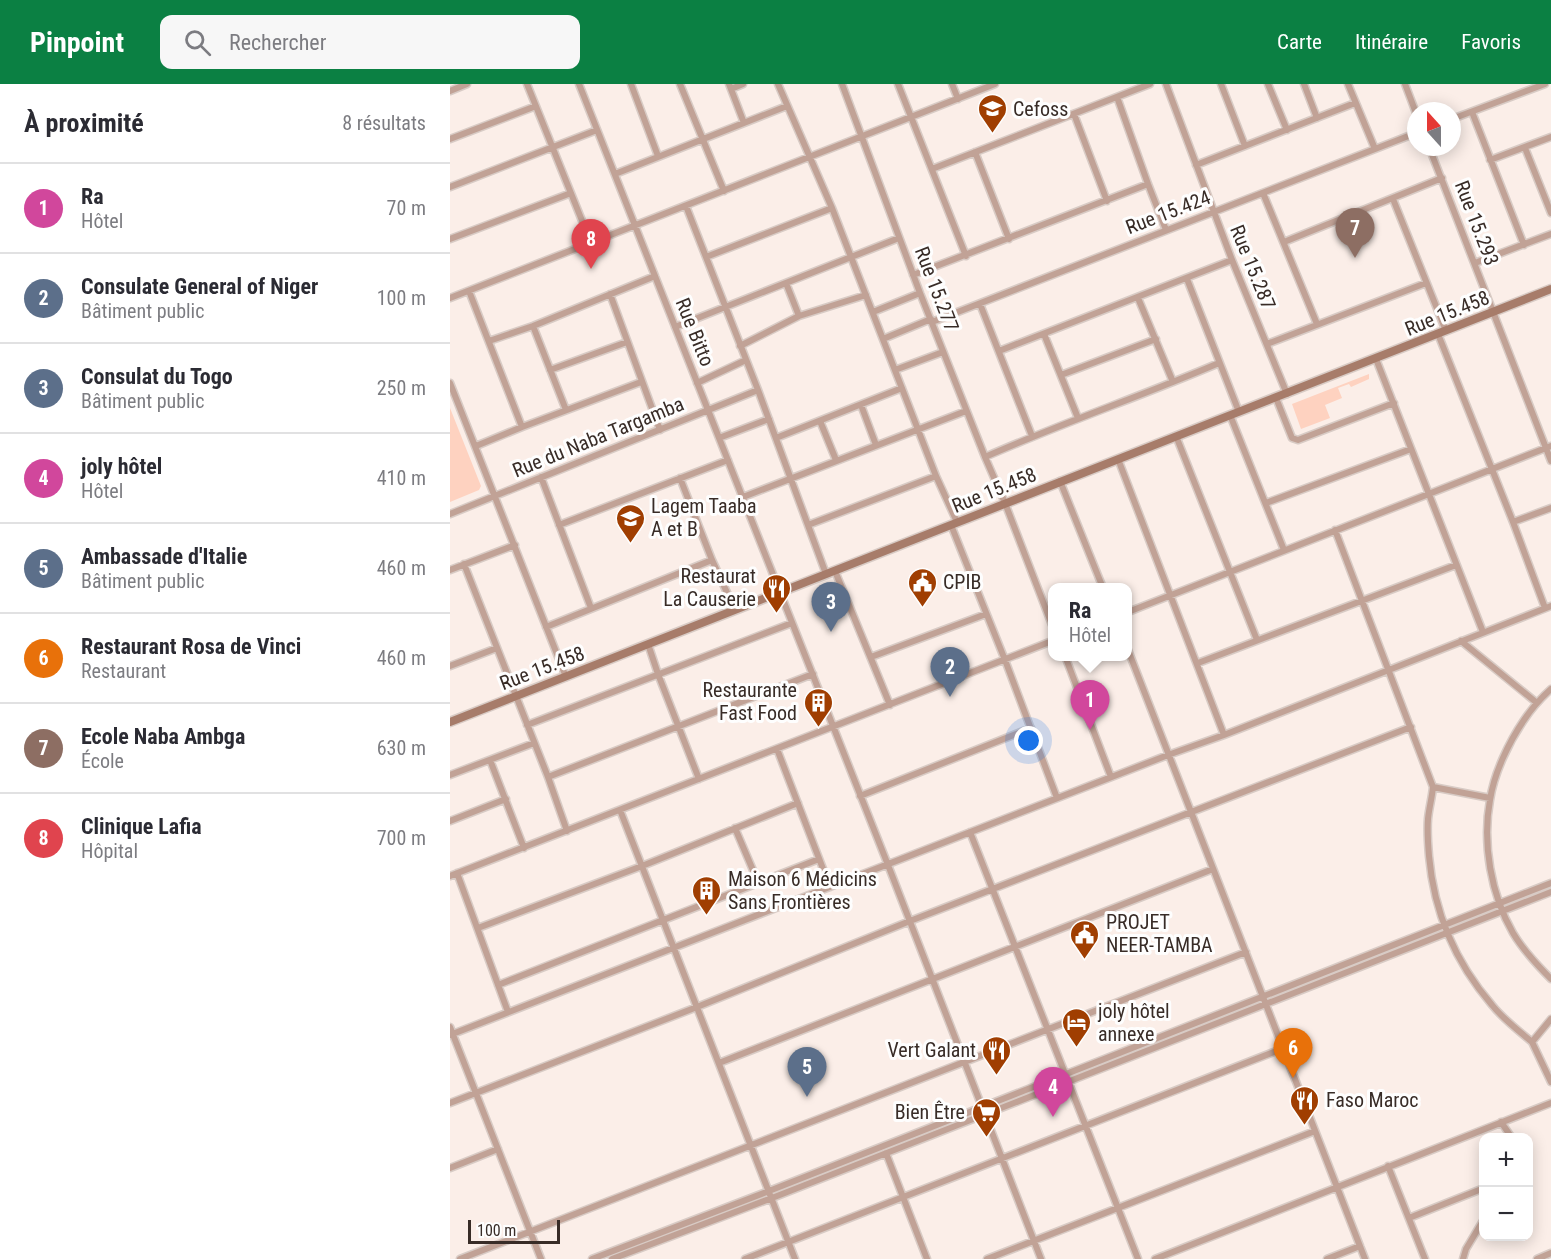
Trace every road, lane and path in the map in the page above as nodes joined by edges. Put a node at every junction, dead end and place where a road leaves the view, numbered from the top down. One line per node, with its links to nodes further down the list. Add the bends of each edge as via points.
1 (467, 84): 21 (street)
2 (527, 84): 26 (street)
3 (579, 84): 34 (street, Rue Bitto)
4 (631, 84): 46 (street)
5 (680, 84): 40 (street)
6 (743, 84): 20 (street)
7 (778, 84): 27 (street)
8 (842, 84): 36 (street, Rue 15.277)
9 (898, 84): 31 (street)
10 (952, 84): 23 (street)
11 (995, 84): 23 (street)
12 (1150, 84): 22 (street)
13 (1166, 84): 50 (street, Rue 15.287)
14 (1221, 84): 41 (street)
15 (1268, 84): 35 (street)
16 (1304, 84): 32 (street)
17 (1348, 84): 25 (street)
18 (1405, 84): 24 (street)
19 (1545, 84): 28 (street)
20 (730, 86): 33 (street)
21 (450, 91)
22 (1117, 97): 29 (street); 54 (street)
23 (958, 99): 31 (street)
24 (1412, 102)
25 (1355, 103): 32 (street); 44 (street)
26 (536, 106): 39 (street); 42 (street)
27 (787, 106): 33 (street); 48 (street)
28 (1472, 111): 30 (street); 49 (street)
29 (1074, 114): 45 (street); 60 (street)
30 (1461, 115)
31 (912, 117): 36 (street); 51 (street)
32 (1317, 117): 35 (street)
33 (744, 123): 40 (street)
34 (597, 130): 42 (street); 52 (street, Rue Bitto)
35 (1287, 130): 41 (street)
36 (863, 137): 48 (street); 68 (street, Rue 15.277)
37 (1407, 137): 44 (street, Rue 15.424)
38 (1551, 137): 43 (street)
39 (450, 139)
40 (702, 140): 46 (street); 56 (street)
41 (1245, 146): 50 (street)
42 (553, 147): 55 (street); 57 (street)
43 (1525, 148): 49 (street); 64 (street)
44 (1375, 149): 58 (street, Rue 15.424)
45 (975, 152): 51 (street); 70 (street)
46 (658, 156): 52 (street)
47 (1433, 156): 53 (street, Rue 15.293)
48 (810, 158): 56 (street); 62 (street)
49 (1490, 160): 73 (street)
50 (1196, 165): 63 (street, Rue 15.287)
51 (932, 169): 74 (street)
52 (615, 174): 65 (street, Rue Bitto)
53 (1442, 178): 59 (street); 78 (street, Rue 15.293)
54 (1148, 184): 60 (street); 66 (street)
55 (450, 187)
56 (724, 191): 61 (street)
57 (572, 193): 69 (street); 72 (street)
58 (1263, 193): 63 (street, Rue 15.424); 71 (street)
59 (1393, 199): 71 (street); 83 (street)
60 (1107, 201): 70 (street)
61 (686, 206): 65 (street); 75 (street)
62 (832, 208): 75 (street); 76 (street)
63 (1214, 212): 66 (street, Rue 15.424); 77 (street, Rue 15.287)
64 (1551, 213)
65 (635, 226): 72 (street); 80 (street, Rue Bitto)
66 (1166, 230): 91 (street, Rue 15.424)
67 (1551, 234): 73 (street)
68 (899, 238): 76 (street); 79 (street, Rue 15.277)
69 (450, 239)
70 (1009, 239): 74 (street)
71 (1284, 242): 97 (street)
72 (591, 243): 84 (street)
73 (1524, 244): 78 (street)
74 (966, 256): 79 (street)
75 (706, 257): 92 (street)
76 (851, 257): 82 (street); 88 (street)
77 (1232, 260): 81 (street); 106 (street, Rue 15.287)
78 (1475, 263): 94 (street, Rue 15.293)
79 (913, 275): 86 (street, Rue 15.277)
80 (655, 276): 87 (street); 99 (street, Rue Bitto)
81 (1187, 279): 90 (street); 112 (street)
82 (786, 283): 92 (street); 95 (street)
83 (1426, 283): 97 (street); 100 (street)
84 (469, 291): 89 (street); 104 (street)
85 (1551, 291): 94 (main road, Rue 15.458)
86 (920, 293): 93 (street); 96 (street, Rue 15.277)
87 (609, 294): 98 (street); 105 (street)
88 (866, 295): 93 (street); 95 (street)
89 (450, 298)
90 (1138, 298): 101 (street); 103 (street)
91 (980, 304): 96 (street, Rue 15.424); 108 (street)
92 (725, 307): 99 (street); 107 (street)
93 (873, 312): 102 (street)
94 (1494, 312): 100 (main road, Rue 15.458); 142 (street, Rue 15.293)
95 (799, 316): 107 (street)
96 (931, 321): 102 (street, Rue 15.424); 109 (street, Rue 15.277)
97 (1317, 324): 106 (street)
98 (533, 326): 104 (street); 113 (street)
99 (675, 327): 119 (street, Rue Bitto)
100 (1442, 332): 110 (main road, Rue 15.458); 149 (street)
101 (1044, 334): 108 (street); 115 (street)
102 (884, 339): 114 (street)
103 (1156, 339): 115 (street); 117 (street)
104 (489, 341): 133 (street)
105 (627, 342): 113 (street); 116 (street)
106 (1268, 344): 122 (street, Rue 15.287)
107 (740, 346): 111 (street)
108 (999, 351): 136 (street)
109 (943, 352): 114 (street); 128 (street, Rue 15.277)
110 (1376, 358): 122 (main road, Rue 15.458); 124 (street)
111 (746, 360): 119 (street); 121 (street)
112 (1219, 363): 117 (street); 129 (street)
113 (550, 370): 126 (street)
114 (896, 370): 120 (street)
115 (1061, 375): 130 (street)
116 (641, 382): 126 (street); 135 (street)
117 (1173, 382): 130 (street)
118 (450, 383): 141 (street)
119 (697, 383): 127 (street, Rue Bitto)
120 (902, 388): 125 (street); 134 (street)
121 (758, 390): 127 (street, Rue du Naba Targamba); 131 (street)
122 (1287, 394): 123 (main road, Rue 15.458)
123 (1276, 398): 124 (street, via 1292,438 1298,441); 129 (main road, Rue 15.458)
124 (1394, 403): 143 (street)
125 (861, 405): 132 (street); 140 (street)
126 (566, 410): 133 (street)
127 (708, 410): 135 (street, Rue du Naba Targamba); 138 (street, Rue Bitto)
128 (966, 411): 134 (street); 144 (street, Rue 15.277)
129 (1234, 414): 137 (main road, Rue 15.458); 159 (street)
130 (1078, 418): 136 (street)
131 (769, 419): 138 (street); 139 (street)
132 (820, 421): 139 (street); 147 (street)
133 (522, 427): 141 (street)
134 (918, 429): 140 (street); 150 (street)
135 (660, 430): 151 (street, Rue du Naba Targamba)
136 (1032, 436): 144 (street)
137 (1176, 436): 145 (main road, Rue 15.458); 174 (street)
138 (719, 438): 146 (street, Rue Bitto)
139 (776, 438): 153 (street)
140 (876, 445): 147 (street)
141 (476, 446): 156 (street)
142 (1549, 447): 148 (street, Rue 15.293); 149 (street)
143 (1411, 449): 155 (street); 159 (street)
144 (985, 457): 158 (street, Rue 15.277)
145 (1118, 459): 154 (main road, Rue 15.458); 177 (street)
146 (728, 460): 152 (street); 157 (street, Rue Bitto)
147 (836, 460): 153 (street)
148 (1551, 461)
149 (1491, 470): 155 (street); 162 (street)
150 (936, 476): 163 (street); 165 (street)
151 (541, 477): 156 (street, Rue du Naba Targamba); 164 (street)
152 (680, 478): 164 (street); 169 (street)
153 (791, 478): 157 (street); 165 (street)
154 (1060, 482): 158 (main road, Rue 15.458); 175 (street)
155 (1429, 493): 166 (street); 171 (street)
156 (496, 495): 161 (street, Rue du Naba Targamba); 167 (street)
157 (742, 497): 176 (street, Rue Bitto)
158 (1005, 503): 163 (main road, Rue 15.458); 183 (street, Rue 15.277)
159 (1266, 503): 168 (street)
160 (1551, 508): 162 (street)
161 (450, 514)
162 (1513, 522): 179 (street)
163 (954, 524): 173 (main road, Rue 15.458); 184 (street)
164 (559, 525): 180 (street)
165 (808, 525): 173 (street)
166 (1335, 530): 168 (street); 178 (street)
167 (515, 545): 170 (street); 186 (street)
168 (1284, 550): 174 (street)
169 (712, 560): 180 (street); 181 (street)
170 (464, 564): 172 (street); 192 (street)
171 (1456, 565): 178 (street); 187 (street)
172 (450, 570)
173 (831, 572): 176 (main road, Rue 15.458); 193 (street)
174 (1230, 572): 177 (street); 188 (street)
175 (1101, 583)
176 (780, 593): 181 (main road, Rue 15.458); 185 (street, Rue Bitto)
177 (1170, 595): 182 (street); 198 (street)
178 (1361, 600): 188 (street); 199 (street)
179 (1548, 607): 187 (street)
180 (591, 608): 186 (street)
181 (735, 610): 191 (main road, Rue 15.458)
182 (1132, 610)
183 (1048, 612)
184 (986, 614): 193 (street); 194 (street)
185 (792, 623): 200 (street); 201 (street, Rue Bitto)
186 (546, 627): 202 (street)
187 (1483, 632): 189 (street)
188 (1257, 640): 198 (street)
189 (1461, 641): 199 (street); 205 (street)
190 (1048, 643): 194 (street)
191 (648, 644): 200 (street); 202 (main road, Rue 15.458)
192 (497, 648): 197 (street); 204 (street)
193 (871, 657): 206 (street)
194 (1005, 660): 206 (street); 212 (street)
195 (1132, 660): 216 (street)
196 (1067, 661): 220 (street)
197 (451, 663)
198 (1198, 663): 213 (street)
199 (1388, 670): 211 (street); 213 (street)
200 (658, 674): 208 (street); 209 (street)
201 (813, 674): 209 (street); 210 (street, Rue Bitto)
202 (566, 677): 204 (main road, Rue 15.458)
203 (1551, 688): 205 (street)
204 (516, 697): 207 (main road, Rue 15.458); 208 (street)
205 (1537, 703): 225 (street, via 1510,744)
206 (890, 705): 210 (street)
207 (450, 722)
208 (527, 725): 214 (street)
209 (677, 726): 219 (street); 221 (street)
210 (832, 727): 215 (street); 223 (street, Rue Bitto)
211 (1412, 727): 222 (street); 229 (street)
212 (1030, 728): 223 (street); 224 (street)
213 (1224, 735): 216 (street)
214 (534, 742): 217 (street); 219 (street)
215 (777, 749): 221 (street); 227 (street)
216 (1168, 755): 220 (street); 229 (street)
217 (490, 760): 218 (street); 226 (street)
218 (450, 775)
219 (548, 777): 232 (street)
220 (1111, 777): 224 (street)
221 (699, 779): 228 (street)
222 (1433, 787): 225 (street); 249 (street, via 1428,847)
223 (860, 795): 236 (street, Rue Bitto)
224 (1057, 798): 233 (street)
225 (1490, 798): 245 (street, via 1488,844)
226 (506, 800): 230 (street); 234 (street)
227 (798, 803): 231 (street); 235 (street)
228 (620, 810): 232 (street); 237 (street)
229 (1191, 813): 238 (street); 243 (street)
230 (450, 821)
231 (735, 828): 237 (street); 240 (street)
232 (567, 831): 234 (street)
233 (970, 832): 236 (street); 243 (street)
234 (524, 848): 239 (street)
235 (819, 859): 240 (street); 242 (street)
236 (888, 865): 242 (street); 248 (street, Rue Bitto)
237 (642, 866): 247 (street); 250 (street)
238 (1213, 869): 252 (street); 254 (street)
239 (453, 875): 250 (street)
240 (758, 882): 247 (street)
241 (1551, 884): 245 (street)
242 (830, 887): 253 (street)
243 (992, 889): 248 (street); 252 (street)
244 (1551, 892): 246 (street)
245 (1499, 903): 246 (street); 249 (street)
246 (1502, 911): 251 (street); 259 (street, via 1525,951)
247 (663, 919): 253 (street); 261 (street)
248 (910, 921): 260 (street, Rue Bitto); 263 (street)
249 (1443, 926): 251 (street); 255 (street)
250 (478, 928): 261 (street)
251 (1447, 933): 256 (street); 269 (street, via 1464,967 1493,1007)
252 (1015, 947): 260 (street); 267 (street)
253 (675, 948): 263 (street); 264 (street)
254 (1246, 952): 262 (street); 267 (street)
255 (1378, 952): 256 (street); 257 (street)
256 (1381, 959): 258 (street)
257 (1341, 966): 258 (street); 262 (street)
258 (1343, 973): 262 (street)
259 (1551, 979)
260 (932, 980): 271 (street, Rue Bitto); 272 (street)
261 (498, 985): 264 (street)
262 (1264, 1000): 270 (street); 273 (street); 274 (street)
263 (697, 1006): 272 (street); 276 (street)
264 (508, 1012): 268 (street)
265 (1551, 1019): 269 (street)
266 (450, 1027): 268 (street)
267 (1048, 1030): 271 (street); 273 (street)
268 (452, 1035): 276 (street)
269 (1532, 1042): 275 (street)
270 (1284, 1048): 281 (street); 282 (street)
271 (964, 1062): 279 (street, Rue Bitto); 284 (street)
272 (719, 1063): 284 (street)
273 (1065, 1074): 274 (street); 279 (street)
274 (1068, 1082): 279 (street); 281 (street)
275 (1551, 1082)
276 (476, 1093): 277 (street); 285 (street)
277 (450, 1103)
278 (1551, 1103): 280 (street)
279 (983, 1111): 286 (street); 287 (street, Rue Bitto); 292 (street)
280 (1501, 1122): 283 (street); 288 (street)
281 (1086, 1126): 287 (street); 294 (street)
282 (1315, 1131): 290 (street); 294 (street)
283 (1509, 1133)
284 (752, 1145): 292 (street); 297 (street)
285 (498, 1149): 289 (street); 297 (street)
286 (886, 1153): 292 (street); 293 (street)
287 (1002, 1158): 293 (street); 298 (street, Rue Bitto)
288 (1388, 1166): 290 (street); 295 (street)
289 (450, 1168)
290 (1337, 1187): 300 (street); 312 (street)
291 (1479, 1190): 295 (street)
292 (771, 1195): 299 (street); 304 (street); 305 (street)
293 (902, 1197): 299 (street); 308 (street)
294 (1119, 1209): 298 (street); 311 (street)
295 (1409, 1218): 315 (street)
296 (1479, 1227): 316 (street)
297 (530, 1232): 302 (street); 303 (street)
298 (1034, 1240): 309 (street); 310 (street, Rue Bitto)
299 (789, 1242): 306 (street); 307 (street)
300 (1360, 1246): 313 (street); 314 (street)
301 (1551, 1252): 317 (street)
302 (460, 1259)
303 (541, 1259)
304 (592, 1259)
305 (612, 1259)
306 (745, 1259)
307 (795, 1259)
308 (927, 1259)
309 (987, 1259)
310 (1041, 1259)
311 (1138, 1259)
312 (1155, 1259)
313 (1327, 1259)
314 (1365, 1259)
315 (1425, 1259)
316 (1463, 1259)
317 (1538, 1259)

